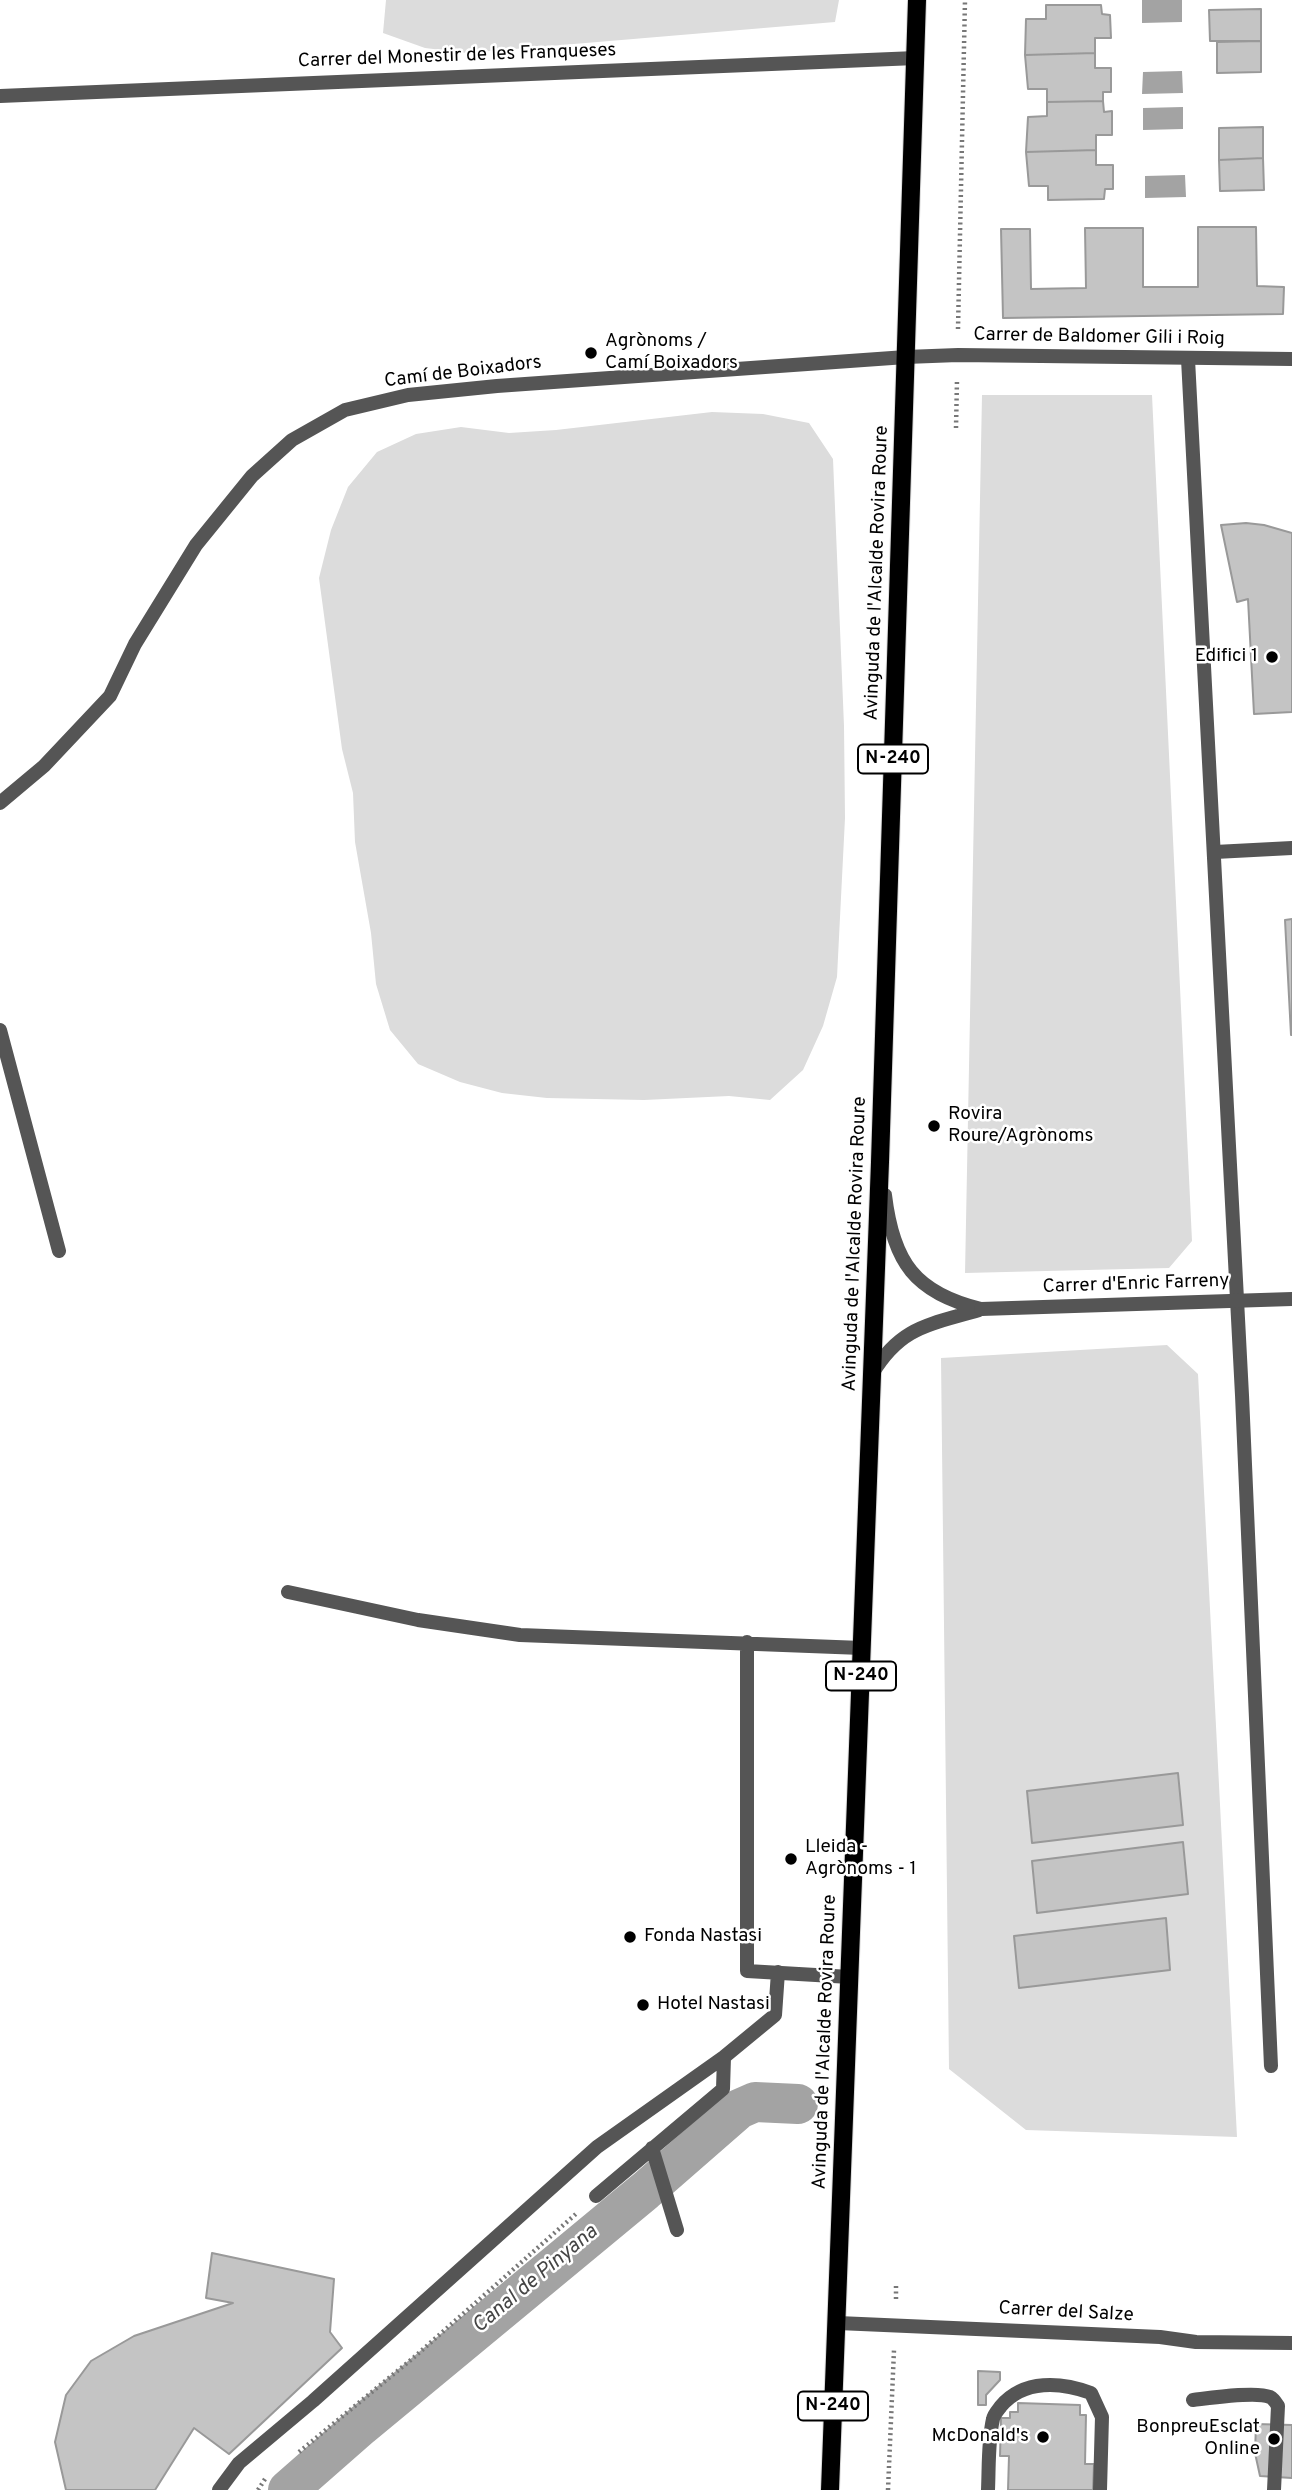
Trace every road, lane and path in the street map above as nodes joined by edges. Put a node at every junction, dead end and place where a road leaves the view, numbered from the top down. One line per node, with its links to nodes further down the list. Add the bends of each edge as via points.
1 (917, 0): 3 (main road, Avinguda de l'Alcalde Rovira Roure / N-240)
2 (965, 0): 5 (path)
3 (916, 58): 4 (street, Carrer del Monestir de les Franqueses); 6 (main road, Avinguda de l'Alcalde Rovira Roure / N-240)
4 (0, 96)
5 (958, 355): 6 (street, Carrer de Baldomer Gili i Roig); 7 (street, Carrer de Baldomer Gili i Roig); 9 (path)
6 (906, 357): 10 (street, Camí de Boixadors, via 497,386 408,395 345,410 292,440 252,476 196,545 135,644 110,696 44,766); 14 (main road, Avinguda de l'Alcalde Rovira Roure / N-240)
7 (1188, 359): 8 (street, Carrer de Baldomer Gili i Roig); 12 (street)
8 (1292, 359)
9 (956, 428)
10 (0, 803)
11 (1292, 848): 12 (street)
12 (1215, 852): 17 (street)
13 (0, 1030): 15 (street)
14 (880, 1161): 18 (street, via 888,1225 902,1258 929,1288 952,1302); 19 (main road, Avinguda de l'Alcalde Rovira Roure / N-240)
15 (59, 1251)
16 (1292, 1299): 17 (street, Carrer d'Enric Farreny)
17 (1236, 1300): 18 (street, Carrer d'Enric Farreny); 26 (street)
18 (981, 1309): 19 (street, via 904,1336)
19 (871, 1375): 22 (main road, Avinguda de l'Alcalde Rovira Roure / N-240)
20 (288, 1592): 21 (street, via 418,1620 520,1635)
21 (747, 1642): 22 (street); 23 (street, via 747,1971)
22 (862, 1648): 24 (main road, Avinguda de l'Alcalde Rovira Roure / N-240)
23 (778, 1972): 24 (street); 25 (street, via 775,2015)
24 (850, 1977): 31 (main road, Avinguda de l'Alcalde Rovira Roure / N-240)
25 (724, 2057): 27 (street, via 723,2089); 37 (street, via 597,2147 239,2463)
26 (1271, 2066)
27 (654, 2155): 28 (street); 29 (street)
28 (596, 2196): 35 (path, via 412,2359)
29 (677, 2230)
30 (896, 2286): 32 (path)
31 (838, 2323): 32 (street, Carrer del Salze); 39 (main road, Avinguda de l'Alcalde Rovira Roure / N-240)
32 (895, 2324): 33 (street, Carrer del Salze, via 1196,2342); 40 (path)
33 (1292, 2343)
34 (1194, 2400): 43 (street, via 1241,2396 1275,2401)
35 (296, 2454)
36 (275, 2471): 38 (path)
37 (219, 2490)
38 (258, 2490)
39 (831, 2490)
40 (888, 2490)
41 (988, 2490): 42 (street, via 993,2417 1009,2397 1028,2387 1054,2384 1091,2393 1102,2417)
42 (1100, 2490)
43 (1274, 2490)

